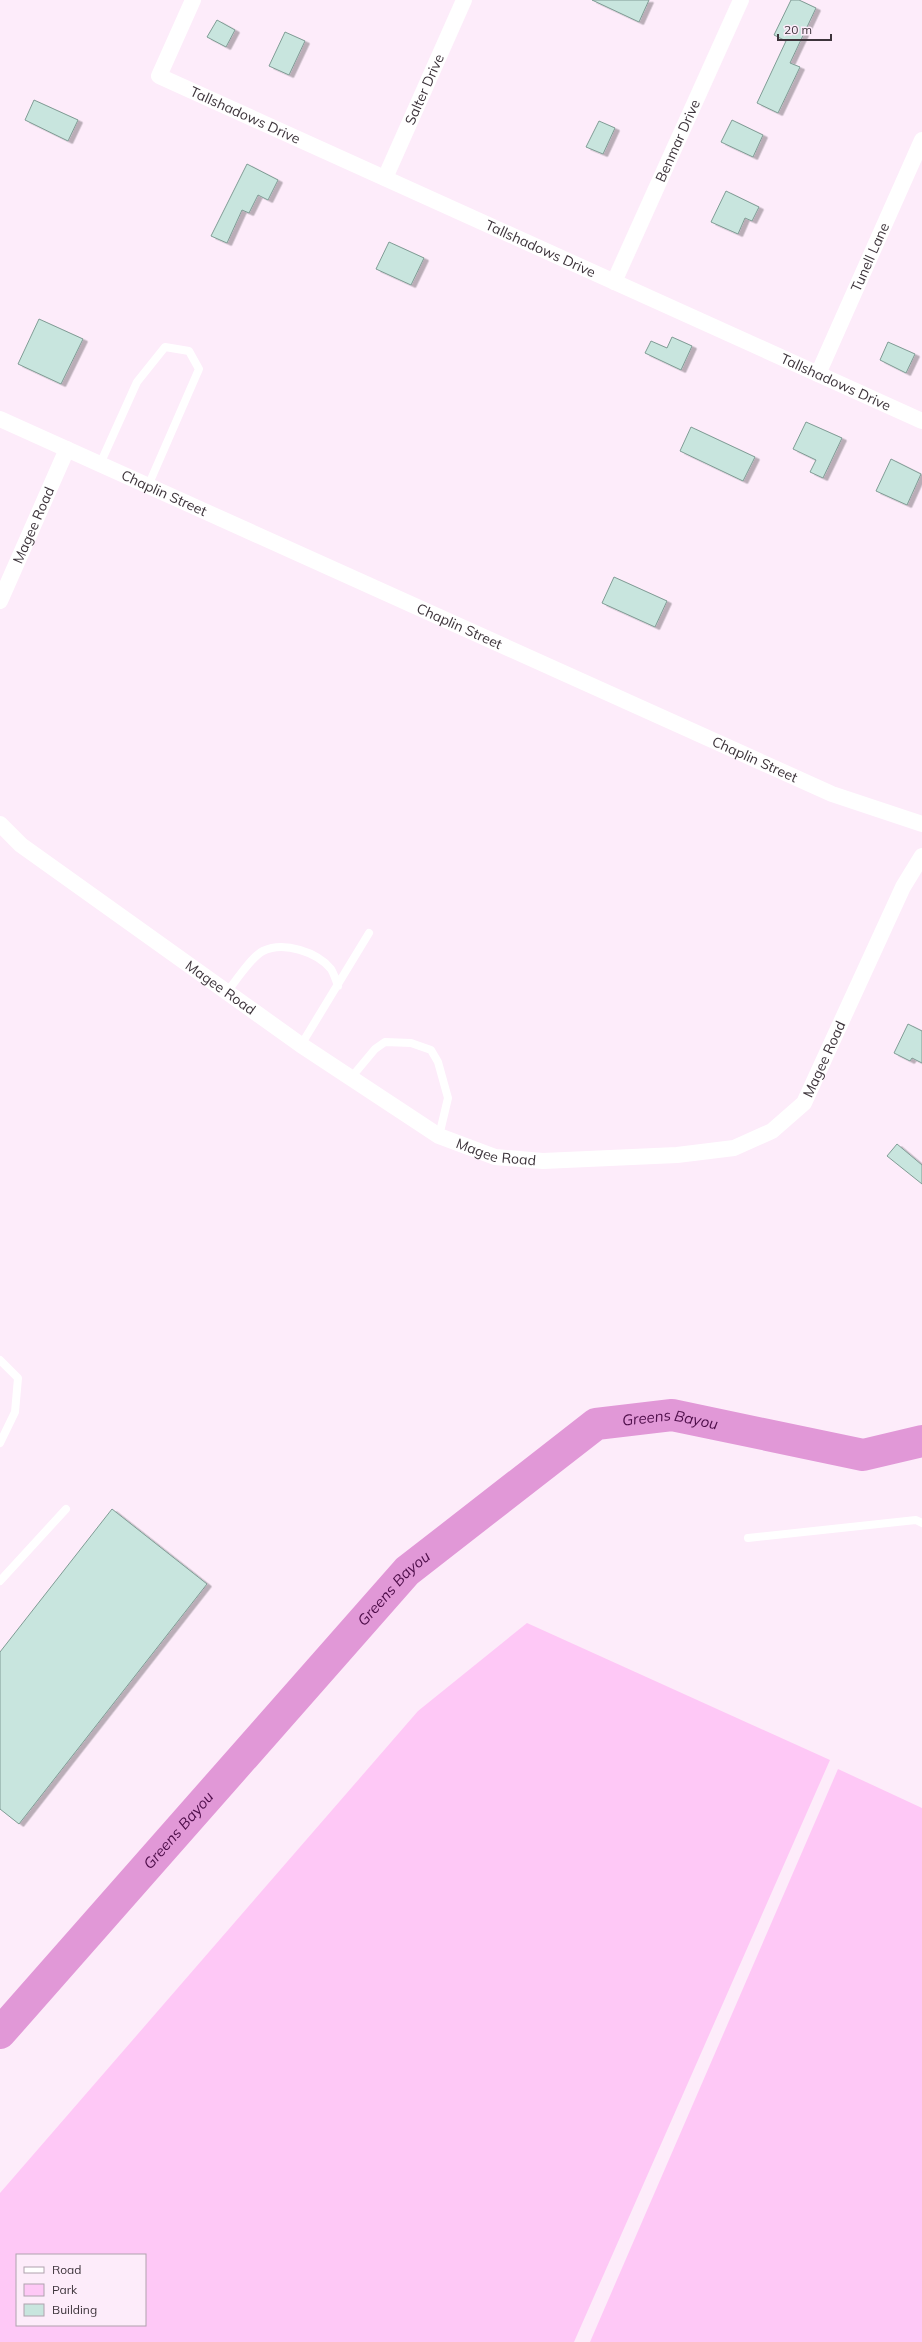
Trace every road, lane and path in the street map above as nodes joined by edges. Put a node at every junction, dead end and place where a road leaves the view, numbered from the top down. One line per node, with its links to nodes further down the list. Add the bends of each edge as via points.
1 (193, 0): 5 (street, Tallshadows Drive, via 159,76)
2 (464, 0): 5 (street, Salter Drive)
3 (741, 0): 6 (street, Benmar Drive)
4 (922, 140): 7 (street, Tunell Lane)
5 (385, 178): 6 (street, Tallshadows Drive)
6 (614, 282): 7 (street, Tallshadows Drive)
7 (818, 374): 9 (street, Tallshadows Drive)
8 (0, 419): 10 (street, Chaplin Street)
9 (922, 421)
10 (67, 449): 11 (street, Chaplin Street); 13 (street, Magee Road)
11 (100, 464): 12 (street, Chaplin Street); 12 (lane, via 137,382 165,347 189,351 199,369)
12 (148, 486): 15 (street, Chaplin Street, via 832,794)
13 (0, 601)
14 (0, 824): 19 (street, Magee Road, via 21,845)
15 (922, 824)
16 (922, 856): 22 (street, Magee Road, via 903,887 804,1103 772,1131 734,1148 677,1156 542,1161 495,1157)
17 (369, 933): 18 (lane)
18 (338, 986): 19 (lane, via 331,970 315,956 301,950 280,948 262,951); 20 (lane)
19 (227, 992): 20 (street, Magee Road)
20 (301, 1045): 21 (street, Magee Road)
21 (350, 1079): 22 (street, Magee Road); 22 (lane, via 375,1049 385,1042 411,1043 431,1050 438,1062 448,1098)
22 (439, 1136)
23 (0, 1360): 24 (lane, via 18,1378 15,1412)
24 (0, 1443)
25 (66, 1509): 28 (lane)
26 (922, 1523): 27 (lane, via 916,1520)
27 (748, 1538)
28 (0, 1581)

